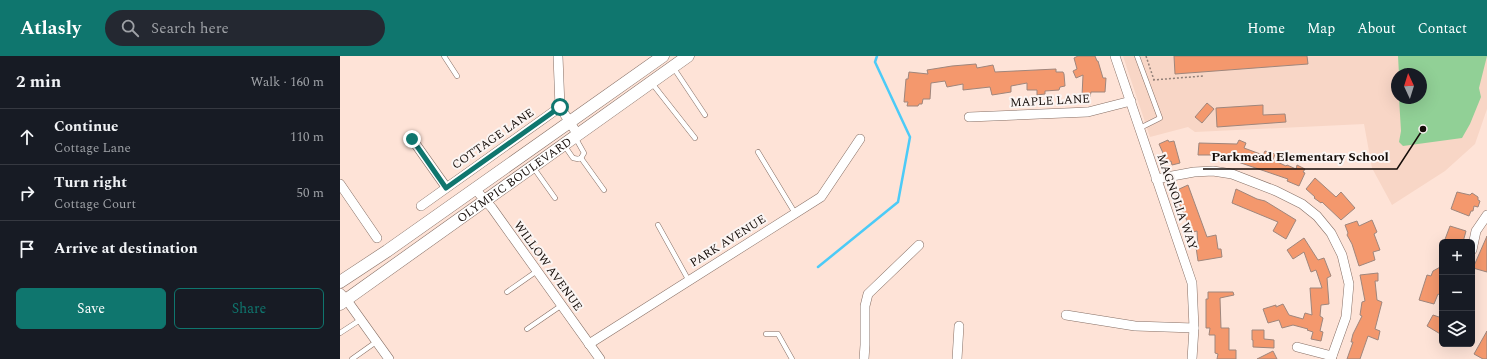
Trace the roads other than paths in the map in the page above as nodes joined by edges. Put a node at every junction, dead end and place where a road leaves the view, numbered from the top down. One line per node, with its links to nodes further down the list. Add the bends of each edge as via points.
1 (444, 56): 8 (lane)
2 (558, 56): 11 (street)
3 (688, 56): 7 (main road, OLYMPIC BOULEVARD)
4 (1115, 56): 10 (street, MAGNOLIA WAY)
5 (1137, 56): 15 (lane, via 1160,118)
6 (660, 57): 7 (lane); 14 (main road, OLYMPIC BOULEVARD)
7 (669, 70): 9 (main road, OLYMPIC BOULEVARD); 12 (lane)
8 (457, 76)
9 (651, 82): 16 (main road, OLYMPIC BOULEVARD); 17 (lane)
10 (1131, 101): 13 (street, MAPLE LANE, via 1088,112); 15 (street, MAGNOLIA WAY)
11 (560, 107): 14 (street); 26 (street, COTTAGE LANE)
12 (705, 115)
13 (970, 117)
14 (569, 123): 16 (street); 27 (main road, OLYMPIC BOULEVARD)
15 (1140, 128): 24 (street, MAGNOLIA WAY)
16 (576, 136): 20 (main road, OLYMPIC BOULEVARD); 22 (lane, via 584,153)
17 (695, 138)
18 (412, 139): 26 (street)
19 (860, 139): 32 (street, PARK AVENUE, via 821,196)
20 (564, 145): 22 (lane, via 573,158); 23 (main road, OLYMPIC BOULEVARD)
21 (758, 152): 32 (lane)
22 (581, 158): 28 (lane)
23 (533, 167): 29 (lane); 30 (main road, OLYMPIC BOULEVARD)
24 (1156, 179): 47 (street, MAGNOLIA WAY, via 1192,283); 54 (street, via 1194,172 1232,174 1283,194 1317,216 1331,233 1342,255 1349,284 1346,317)
25 (340, 184): 35 (street)
26 (446, 188): 31 (street, COTTAGE LANE)
27 (475, 189): 30 (street, WILLOW AVENUE); 39 (main road, OLYMPIC BOULEVARD, via 387,252)
28 (604, 190)
29 (555, 198)
30 (486, 200): 38 (street, WILLOW AVENUE); 42 (main road, OLYMPIC BOULEVARD)
31 (421, 206)
32 (795, 213): 40 (street, PARK AVENUE)
33 (1487, 215): 36 (street, via 1476,231)
34 (658, 225): 40 (lane)
35 (377, 238)
36 (1474, 239)
37 (919, 245): 59 (street, via 868,294 865,306)
38 (537, 271): 41 (lane); 43 (street, WILLOW AVENUE)
39 (341, 281)
40 (689, 281): 52 (street, PARK AVENUE)
41 (507, 292)
42 (342, 299): 45 (street)
43 (562, 305): 48 (lane); 52 (street, WILLOW AVENUE)
44 (1066, 315): 47 (street, via 1135,326)
45 (360, 320): 49 (lane); 51 (street)
46 (959, 326): 60 (street)
47 (1194, 328): 61 (street, MAGNOLIA WAY)
48 (527, 329)
49 (340, 333)
50 (766, 334): 58 (lane, via 778,334)
51 (376, 342): 55 (lane); 56 (street)
52 (589, 344): 57 (street, WILLOW AVENUE)
53 (1297, 347): 54 (street)
54 (1331, 358)
55 (352, 359)
56 (389, 359)
57 (600, 359)
58 (792, 359)
59 (864, 359)
60 (957, 359)
61 (1192, 359)

